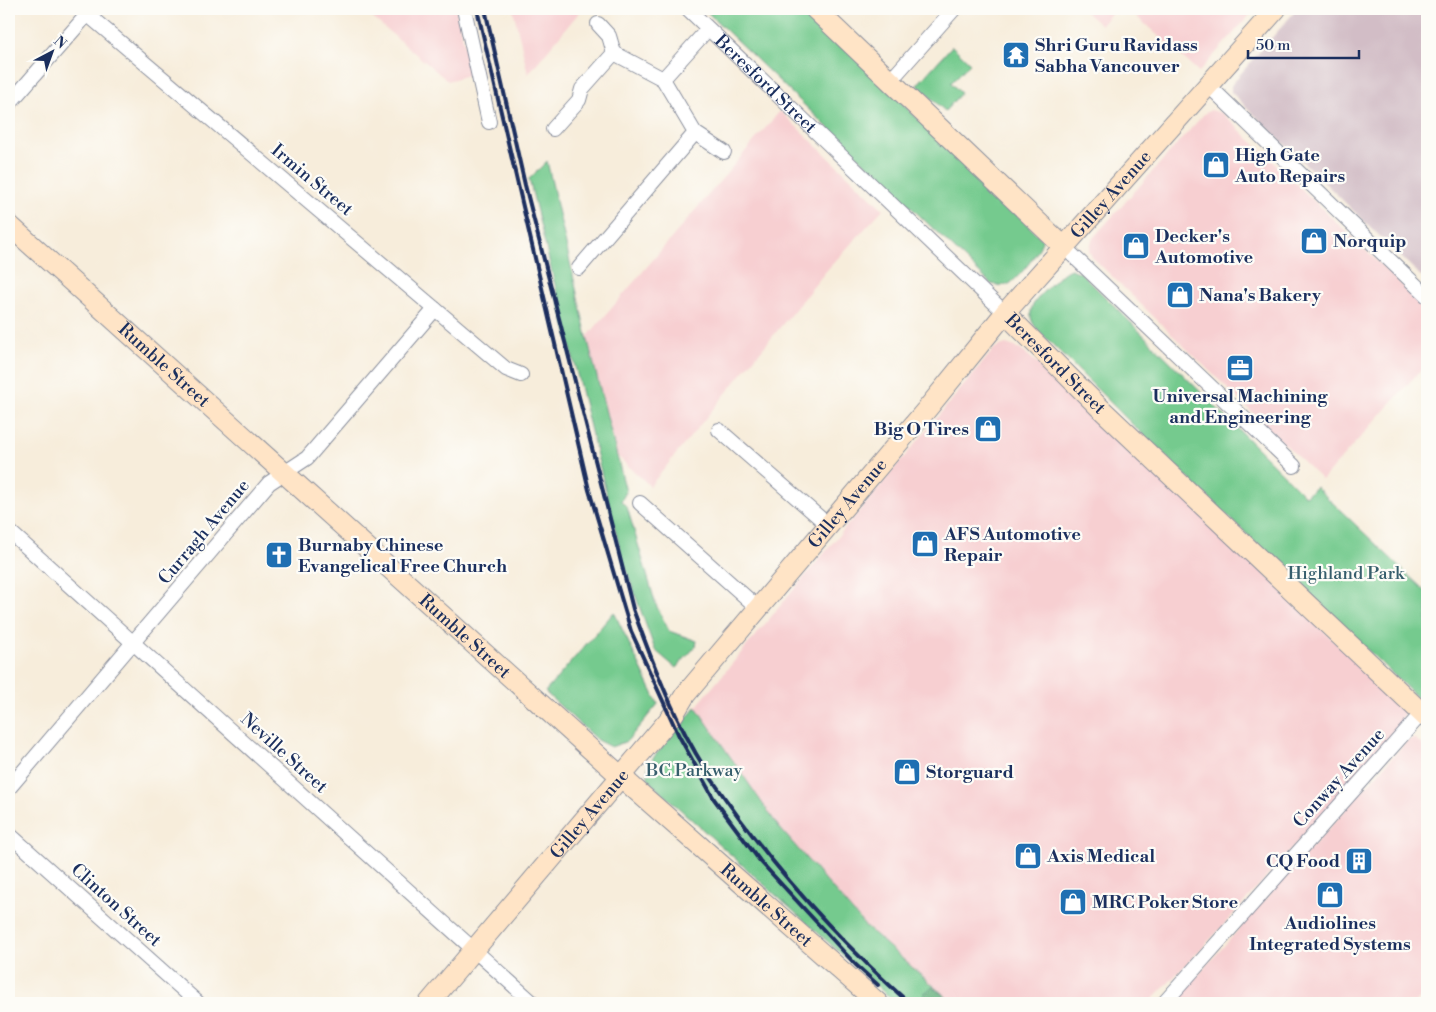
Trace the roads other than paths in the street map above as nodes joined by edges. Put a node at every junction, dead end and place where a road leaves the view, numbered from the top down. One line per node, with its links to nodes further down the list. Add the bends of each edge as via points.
1 (464, 9): 14 (street)
2 (688, 9): 8 (street, Beresford Street)
3 (815, 9): 11 (street)
4 (954, 9): 11 (street)
5 (1276, 9): 12 (street, Gilley Avenue)
6 (87, 11): 13 (street); 22 (street, Irmin Street)
7 (598, 24): 9 (street, via 609,36)
8 (708, 29): 10 (street); 23 (street, Beresford Street)
9 (614, 53): 10 (street); 15 (street)
10 (663, 79): 16 (street)
11 (890, 81): 19 (street)
12 (1208, 85): 19 (street, Gilley Avenue); 21 (street)
13 (9, 104)
14 (488, 122)
15 (553, 129)
16 (695, 133): 17 (street); 20 (street)
17 (724, 152)
18 (9, 224): 27 (street, Rumble Street)
19 (1064, 247): 23 (street, Gilley Avenue); 26 (street)
20 (579, 268)
21 (1427, 296)
22 (435, 309): 24 (street, Irmin Street, via 506,369); 27 (street, Curragh Avenue, via 307,458)
23 (1005, 313): 29 (street, Gilley Avenue); 33 (street, Beresford Street, via 1099,407)
24 (521, 375)
25 (719, 430): 29 (street)
26 (1294, 466)
27 (284, 474): 32 (street, Curragh Avenue, via 269,483); 34 (street, Rumble Street)
28 (640, 503): 31 (street)
29 (828, 525): 31 (street, Gilley Avenue)
30 (9, 531): 32 (street, Neville Street)
31 (758, 608): 34 (street, Gilley Avenue, via 685,695 673,715)
32 (134, 643): 35 (street, Curragh Avenue); 37 (street, Neville Street)
33 (1425, 716): 42 (street, Conway Avenue)
34 (620, 775): 37 (street, Gilley Avenue); 41 (street, Rumble Street)
35 (9, 788)
36 (9, 834): 38 (street, Clinton Street)
37 (474, 949): 39 (street, Gilley Avenue); 40 (street, Neville Street)
38 (198, 1003)
39 (429, 1003)
40 (533, 1003)
41 (878, 1003)
42 (1164, 1003)

